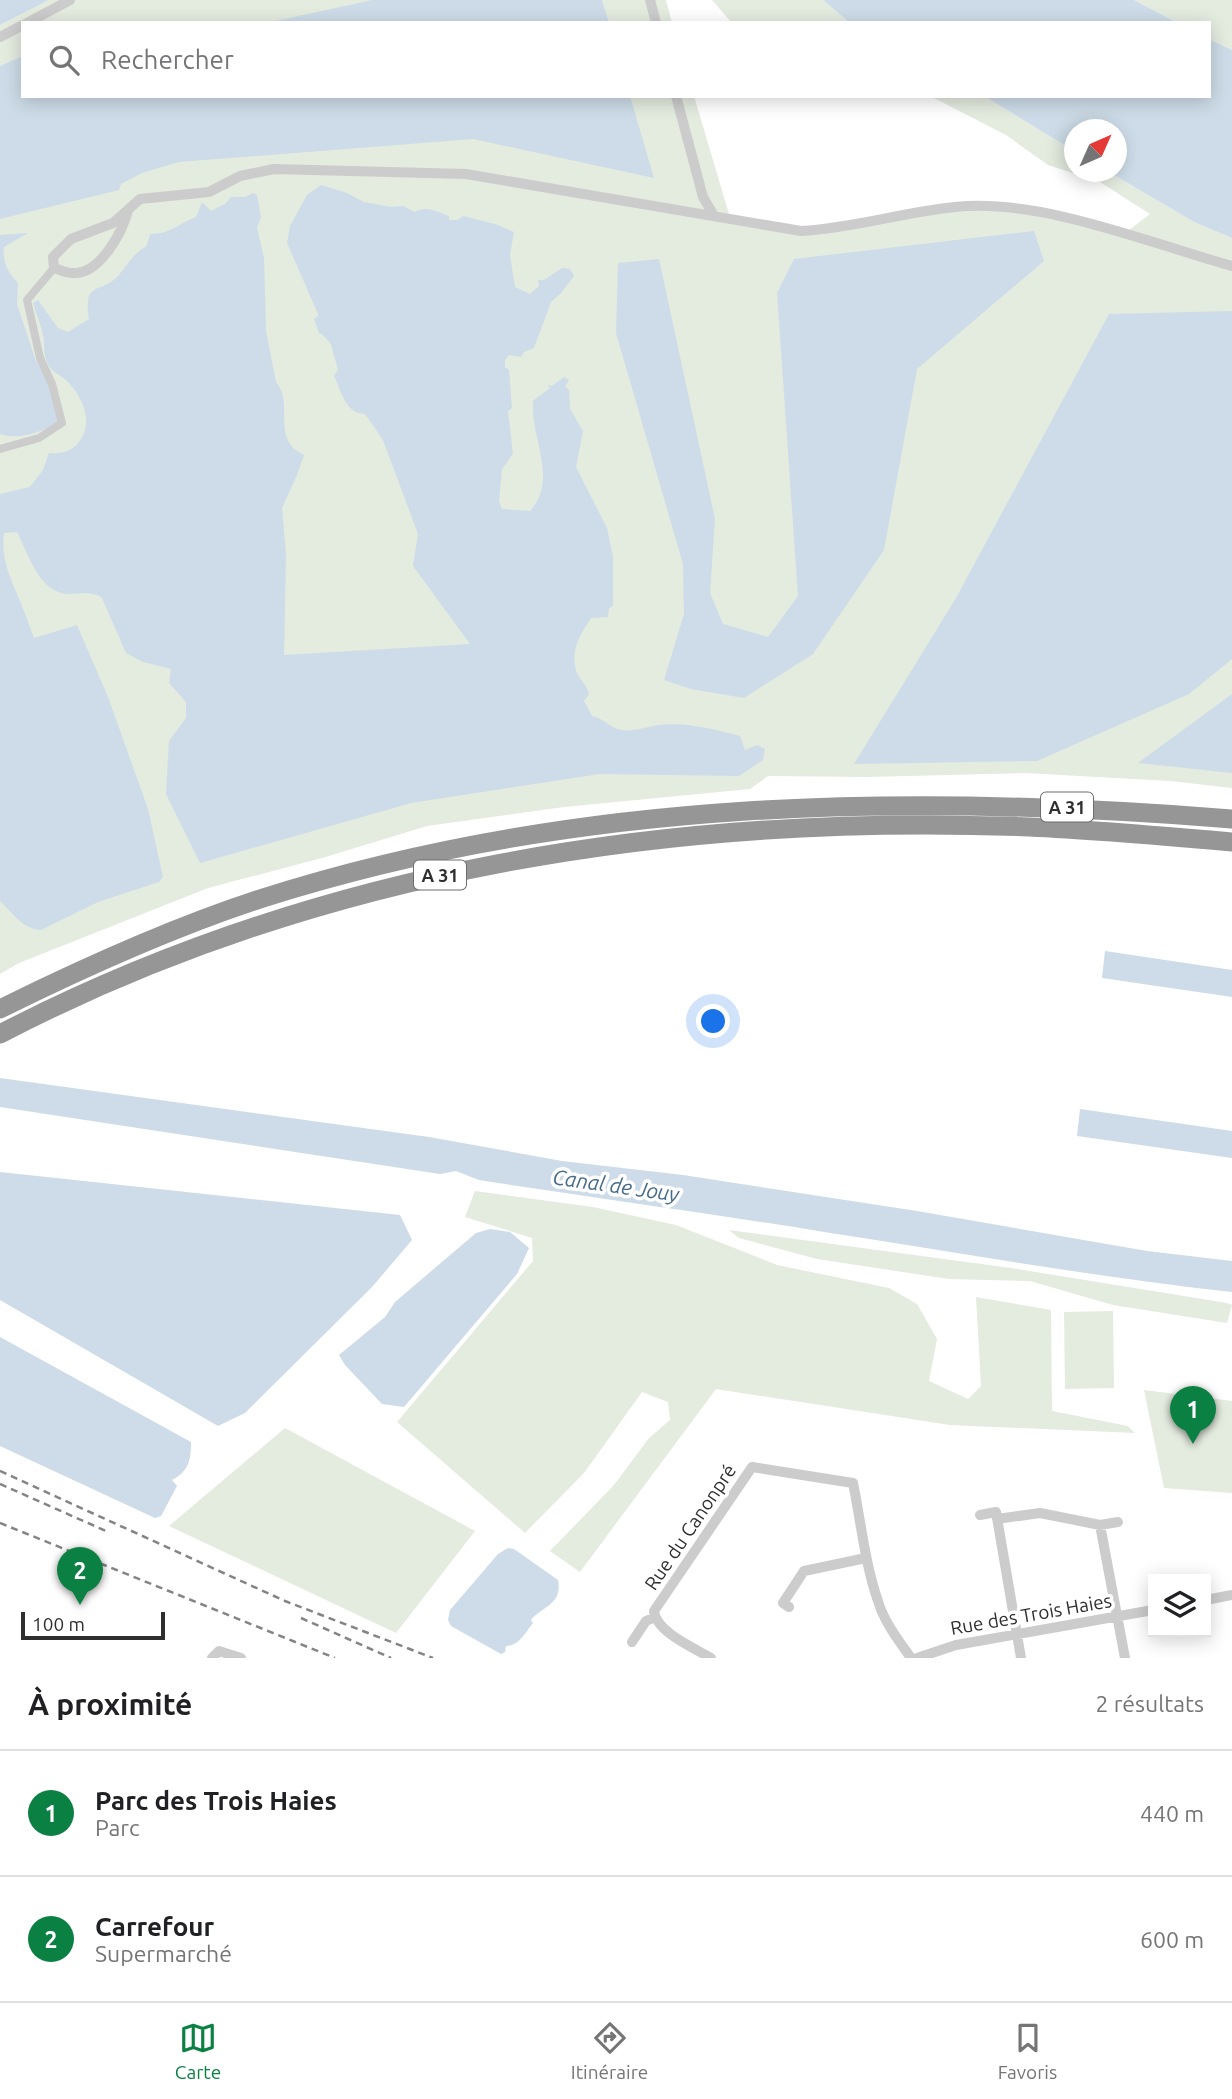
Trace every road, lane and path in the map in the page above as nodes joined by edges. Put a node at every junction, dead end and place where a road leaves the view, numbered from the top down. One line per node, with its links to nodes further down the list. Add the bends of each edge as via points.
1 (71, 0): 3 (street)
2 (650, 0): 4 (street)
3 (31, 21)
4 (655, 21)
5 (21, 26): 6 (street)
6 (0, 37)
7 (677, 98): 9 (street, via 703,197)
8 (128, 210): 9 (street, via 140,199 209,192 240,176 274,169 466,174); 11 (street, via 113,223 71,239 54,257); 11 (street, via 115,242 86,272 73,274)
9 (714, 216): 10 (street, via 802,231 840,229 956,207 1018,208)
10 (1232, 266)
11 (54, 268): 12 (street, via 27,300 62,423 39,438)
12 (0, 449)
13 (1232, 819): 17 (highway, A 31, via 1025,806 873,805 640,819 542,833 411,858 262,899 153,939)
14 (1082, 830): 15 (highway, A 31); 16 (highway); 18 (highway, A 31, via 906,826 741,833 574,850 488,865 358,894 229,934 95,987)
15 (1232, 842)
16 (1232, 854)
17 (0, 1009)
18 (0, 1034)
19 (980, 1515): 20 (street, via 996,1512)
20 (997, 1519): 22 (street, via 1040,1513); 30 (street)
21 (1118, 1522): 22 (street)
22 (1100, 1525): 28 (street)
23 (866, 1558): 26 (street, via 804,1571 783,1603); 29 (street, Rue du Canonpré, via 853,1483 752,1467 657,1605); 35 (street, Rue du Canonpré, via 878,1602)
24 (1232, 1595): 25 (street)
25 (1211, 1599)
26 (789, 1607)
27 (1148, 1611): 28 (street, Rue des Trois Haies)
28 (1117, 1616): 30 (street, Rue des Trois Haies); 38 (street)
29 (655, 1617): 31 (street, Rue du Canonpré, via 646,1621); 34 (street, Rue du Canonpré, via 662,1628)
30 (1016, 1634): 36 (street, Rue des Trois Haies); 37 (street)
31 (632, 1642)
32 (212, 1658): 33 (street, via 219,1651)
33 (241, 1658)
34 (711, 1658)
35 (911, 1658)
36 (916, 1658)
37 (1021, 1658)
38 (1125, 1658)

